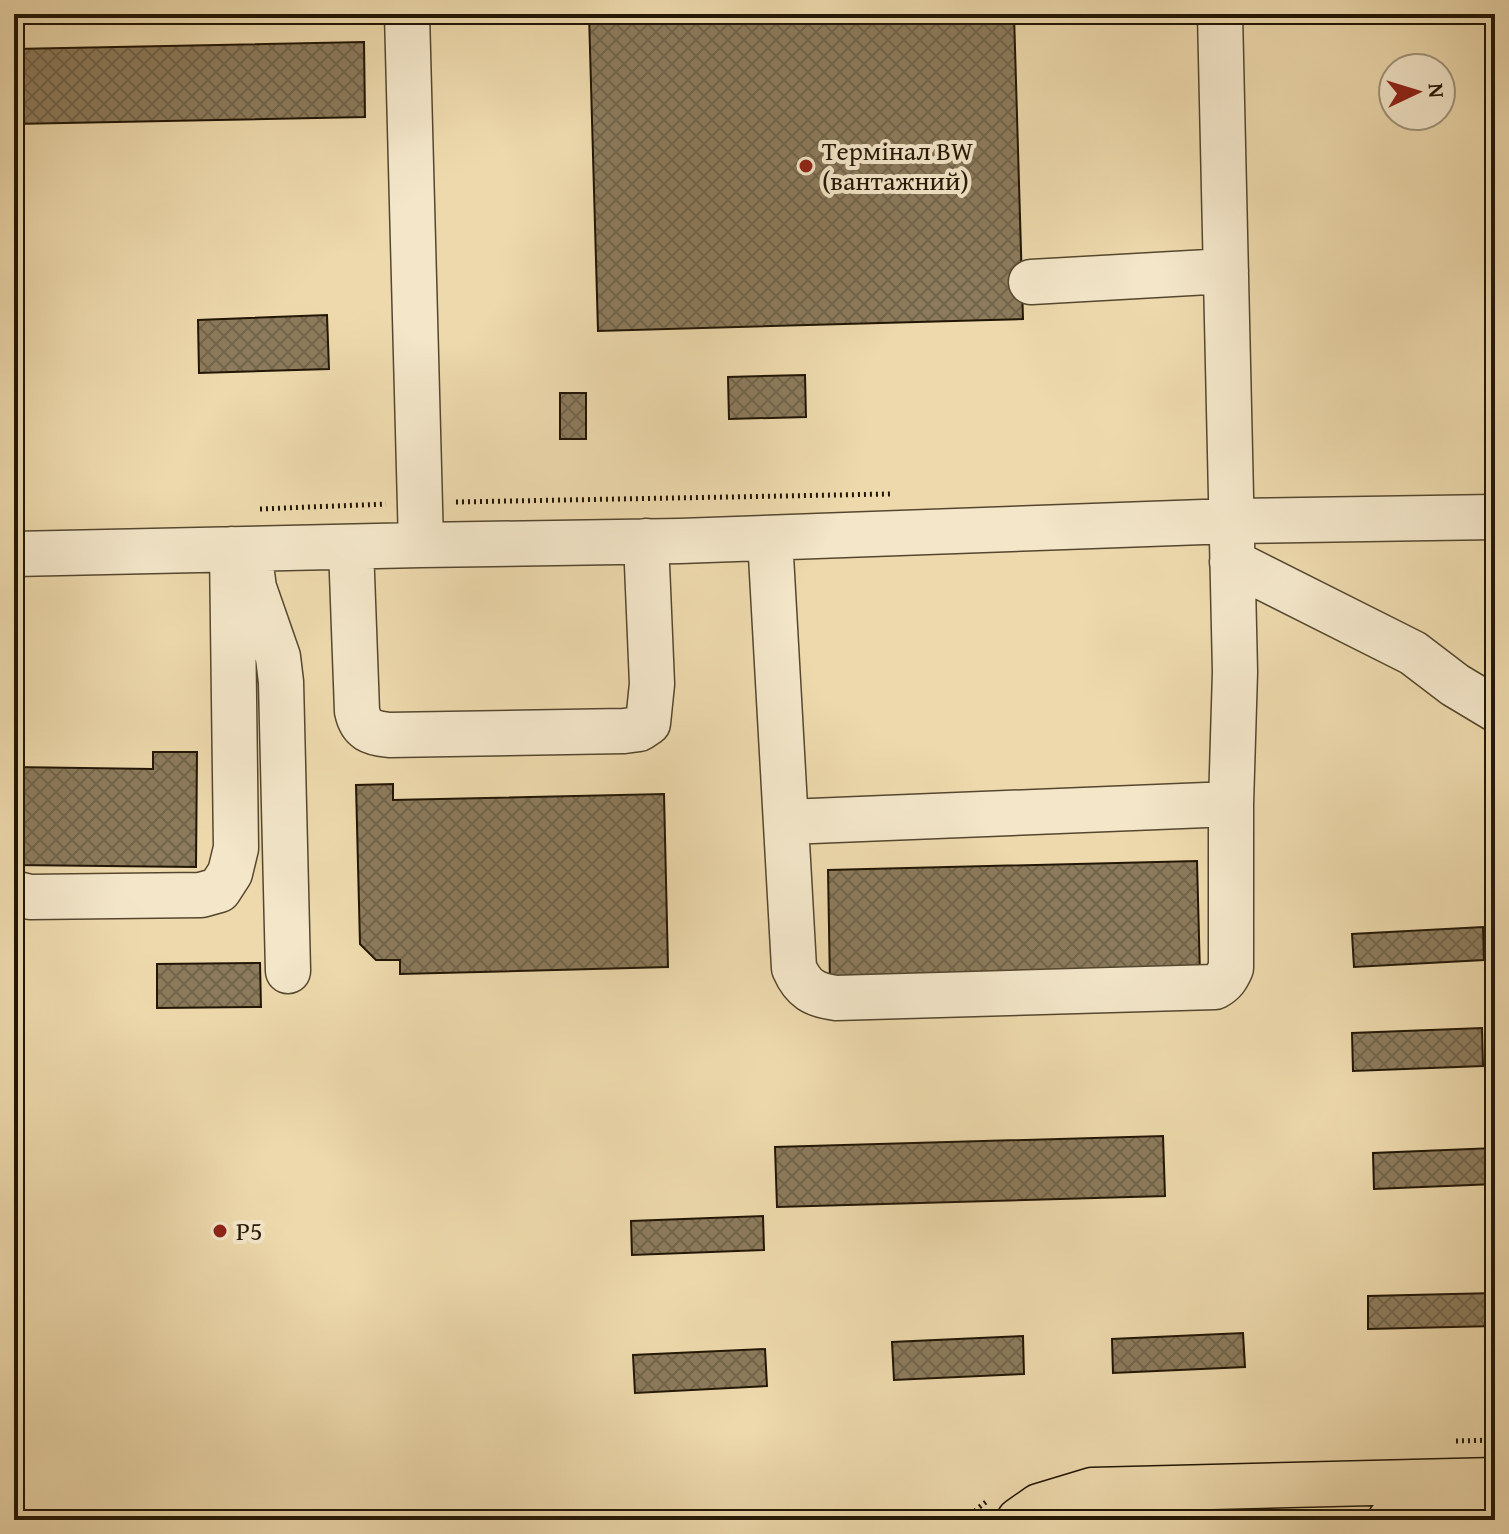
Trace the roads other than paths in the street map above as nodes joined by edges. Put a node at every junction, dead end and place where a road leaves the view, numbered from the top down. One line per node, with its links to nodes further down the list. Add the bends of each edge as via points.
1 (407, 14): 9 (lane)
2 (1220, 14): 3 (lane)
3 (1226, 271): 4 (lane); 8 (lane)
4 (1031, 282)
5 (1495, 517): 8 (lane)
6 (770, 538): 7 (lane); 8 (lane); 15 (lane)
7 (646, 541): 9 (lane); 10 (lane, via 650,715 639,729 624,731 389,735 365,729 357,711)
8 (1231, 541): 13 (lane); 14 (lane)
9 (421, 545): 10 (lane)
10 (351, 547): 11 (lane)
11 (240, 549): 12 (lane); 16 (lane, via 236,848 219,890 201,895); 17 (lane, via 278,657 281,682)
12 (14, 554)
13 (1495, 709)
14 (1231, 804): 15 (lane); 15 (lane, via 1231,968 1215,987 820,995 802,984 794,968)
15 (787, 822)
16 (14, 893)
17 (288, 971)
18 (1495, 1480): 20 (highway, via 1092,1490 1039,1506)
19 (1495, 1516): 21 (highway)
20 (1019, 1520)
21 (1390, 1520)

